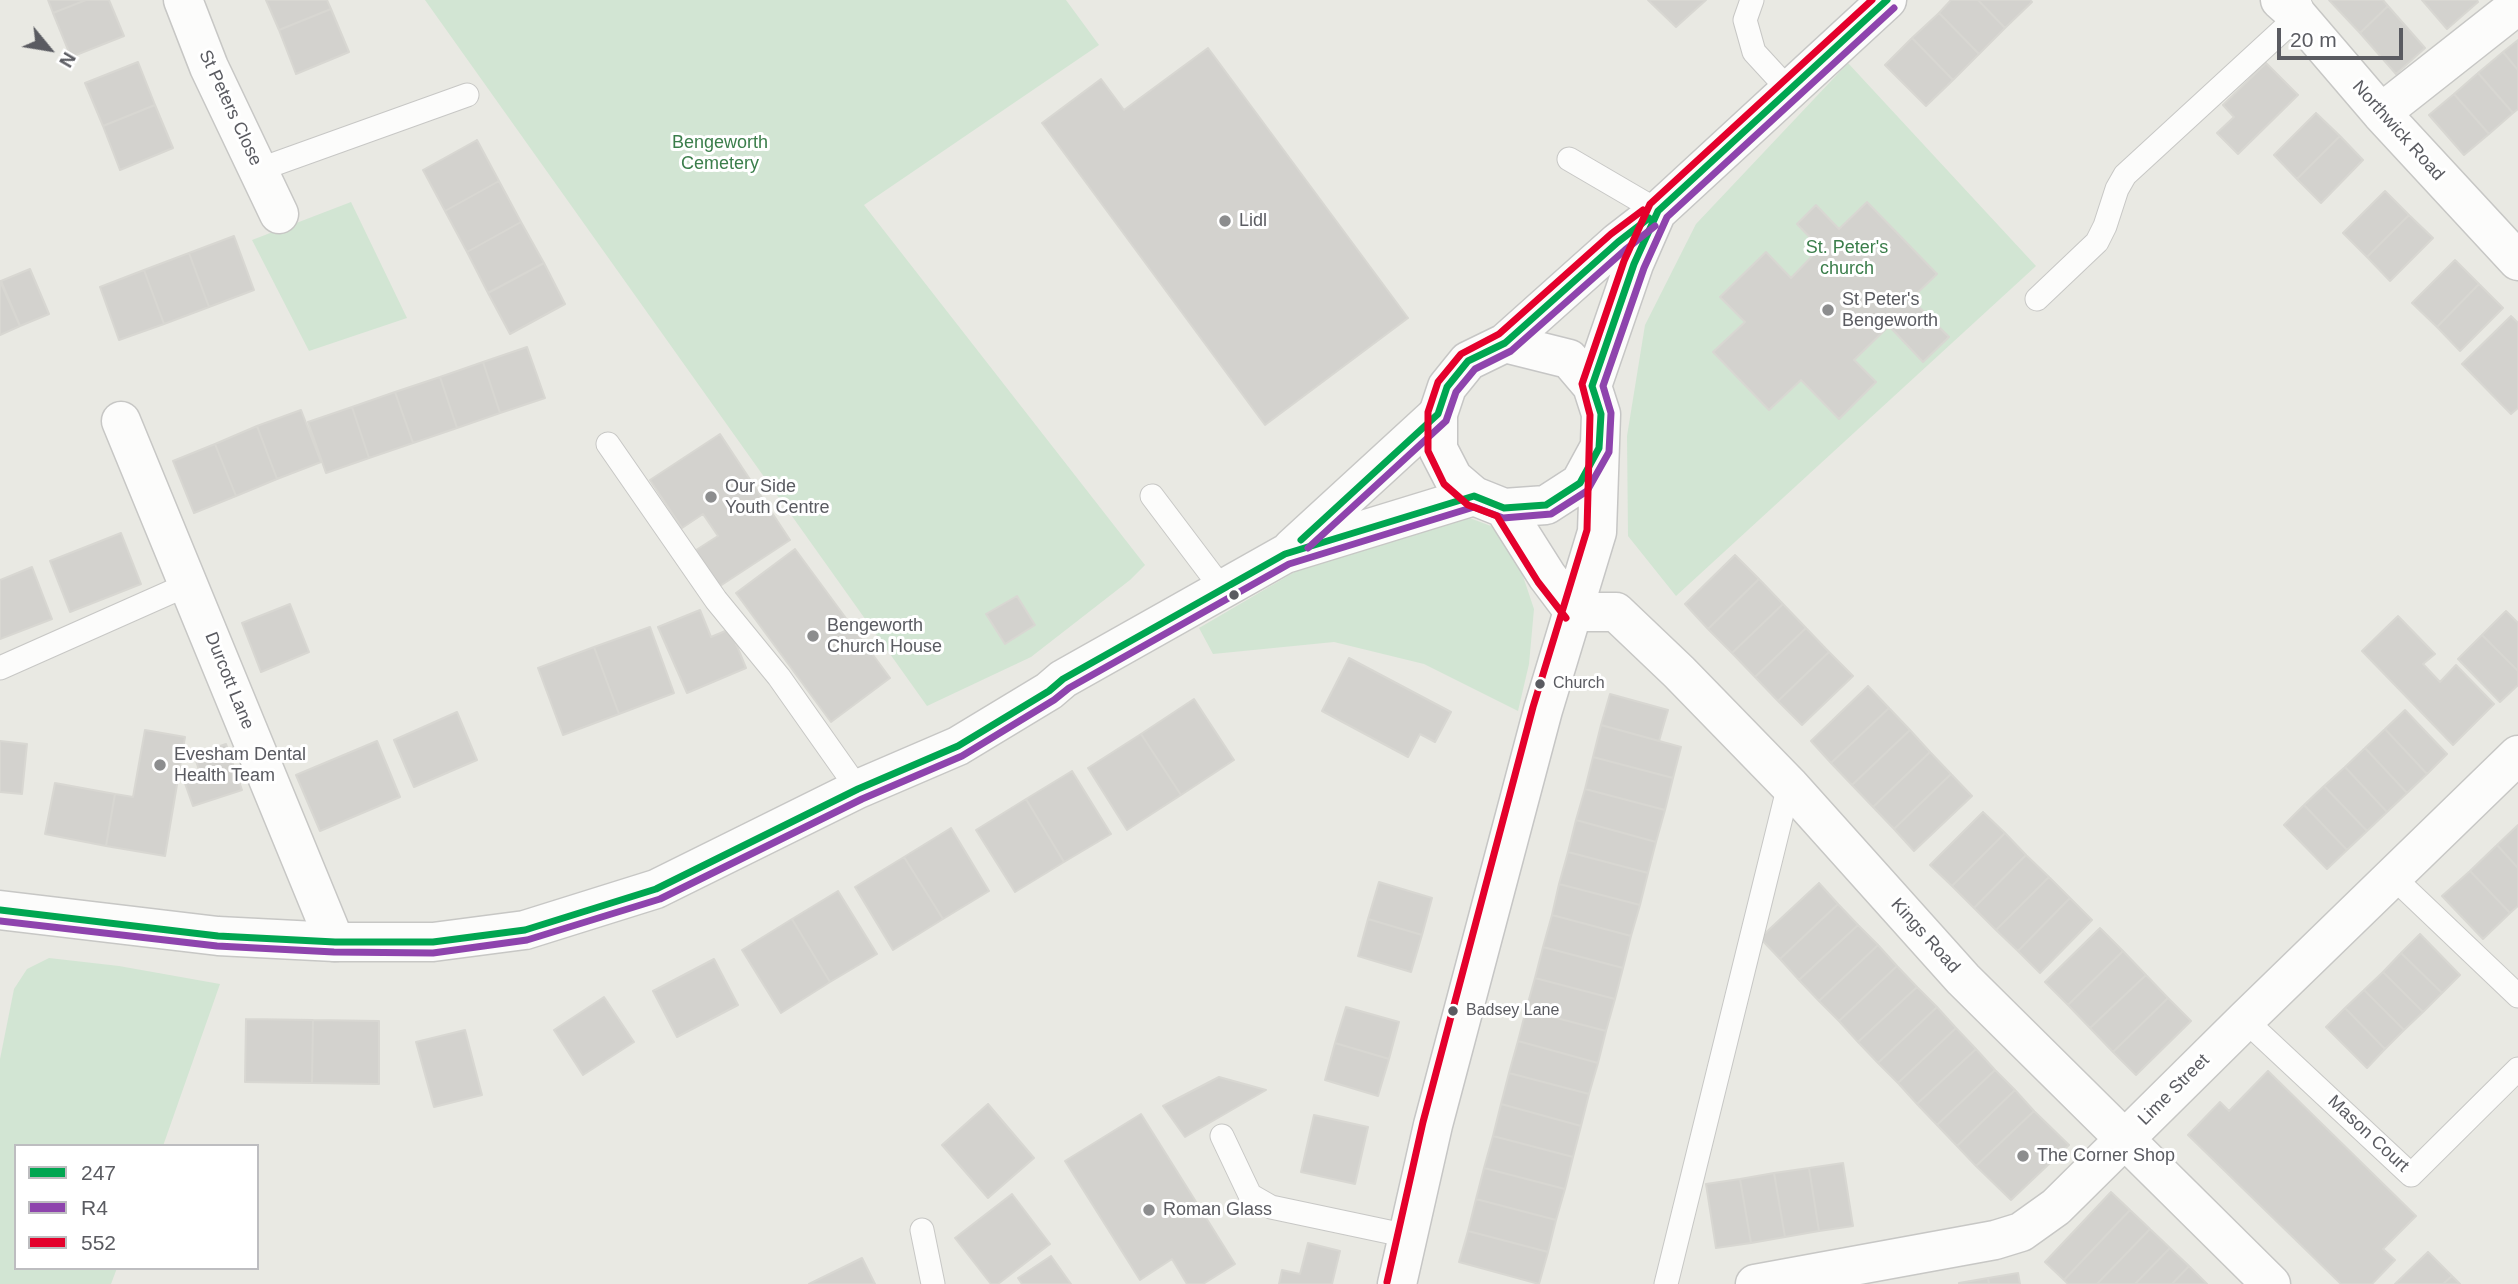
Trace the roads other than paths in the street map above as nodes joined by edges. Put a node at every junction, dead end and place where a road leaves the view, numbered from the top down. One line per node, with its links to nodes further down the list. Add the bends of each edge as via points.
1 (183, 0): 10 (street, St Peters Close)
2 (1752, 0): 6 (lane, via 1745,20 1754,52)
3 (1887, 0): 6 (street)
4 (2294, 5): 8 (street, Northwick Road); 14 (lane, via 2125,175 2097,242)
5 (2518, 5): 8 (street)
6 (1788, 89): 11 (street)
7 (467, 95): 10 (lane)
8 (2381, 113): 13 (street, Northwick Road)
9 (1569, 159): 11 (lane)
10 (258, 170): 12 (street, St Peters Close)
11 (1658, 211): 15 (street); 16 (street, via 1634,264)
12 (279, 214)
13 (2518, 261)
14 (2037, 299)
15 (1505, 342): 16 (street, via 1569,359); 17 (street, via 1468,361 1447,387)
16 (1592, 386): 20 (street, via 1601,414)
17 (1437, 414): 22 (street, via 1438,449 1453,478); 23 (street)
18 (121, 421): 24 (street, Durcott Lane)
19 (608, 444): 30 (lane, via 716,600 779,677)
20 (1599, 447): 22 (street, via 1580,483 1546,505); 26 (street, via 1597,532)
21 (1152, 496): 25 (lane)
22 (1489, 502): 23 (street); 26 (street)
23 (1285, 554): 25 (street)
24 (190, 584): 27 (lane); 33 (street, Durcott Lane)
25 (1223, 590): 30 (street, via 1063,679 958,746)
26 (1574, 612): 29 (street, Kings Road, via 1616,612); 40 (street, via 1543,710)
27 (0, 668)
28 (2518, 755): 31 (street, Lime Street)
29 (1789, 785): 38 (street, Kings Road, via 1963,979); 44 (lane)
30 (858, 789): 33 (street, via 656,889 525,930 433,942)
31 (2392, 876): 34 (lane); 35 (street, Lime Street)
32 (0, 910): 33 (street, via 218,936)
33 (335, 942)
34 (2518, 996)
35 (2245, 1020): 36 (lane, Mason Court, via 2411,1175); 38 (street, Lime Street)
36 (2518, 1069)
37 (1222, 1136): 40 (lane, via 1250,1195 1271,1207)
38 (2123, 1139): 41 (street, Lime Street, via 2056,1207 2021,1232); 46 (street, Kings Road)
39 (922, 1230): 42 (lane)
40 (1408, 1236): 43 (street)
41 (1811, 1278): 45 (street, Lime Street)
42 (933, 1284)
43 (1397, 1284)
44 (1666, 1284)
45 (1755, 1284)
46 (2271, 1284)

